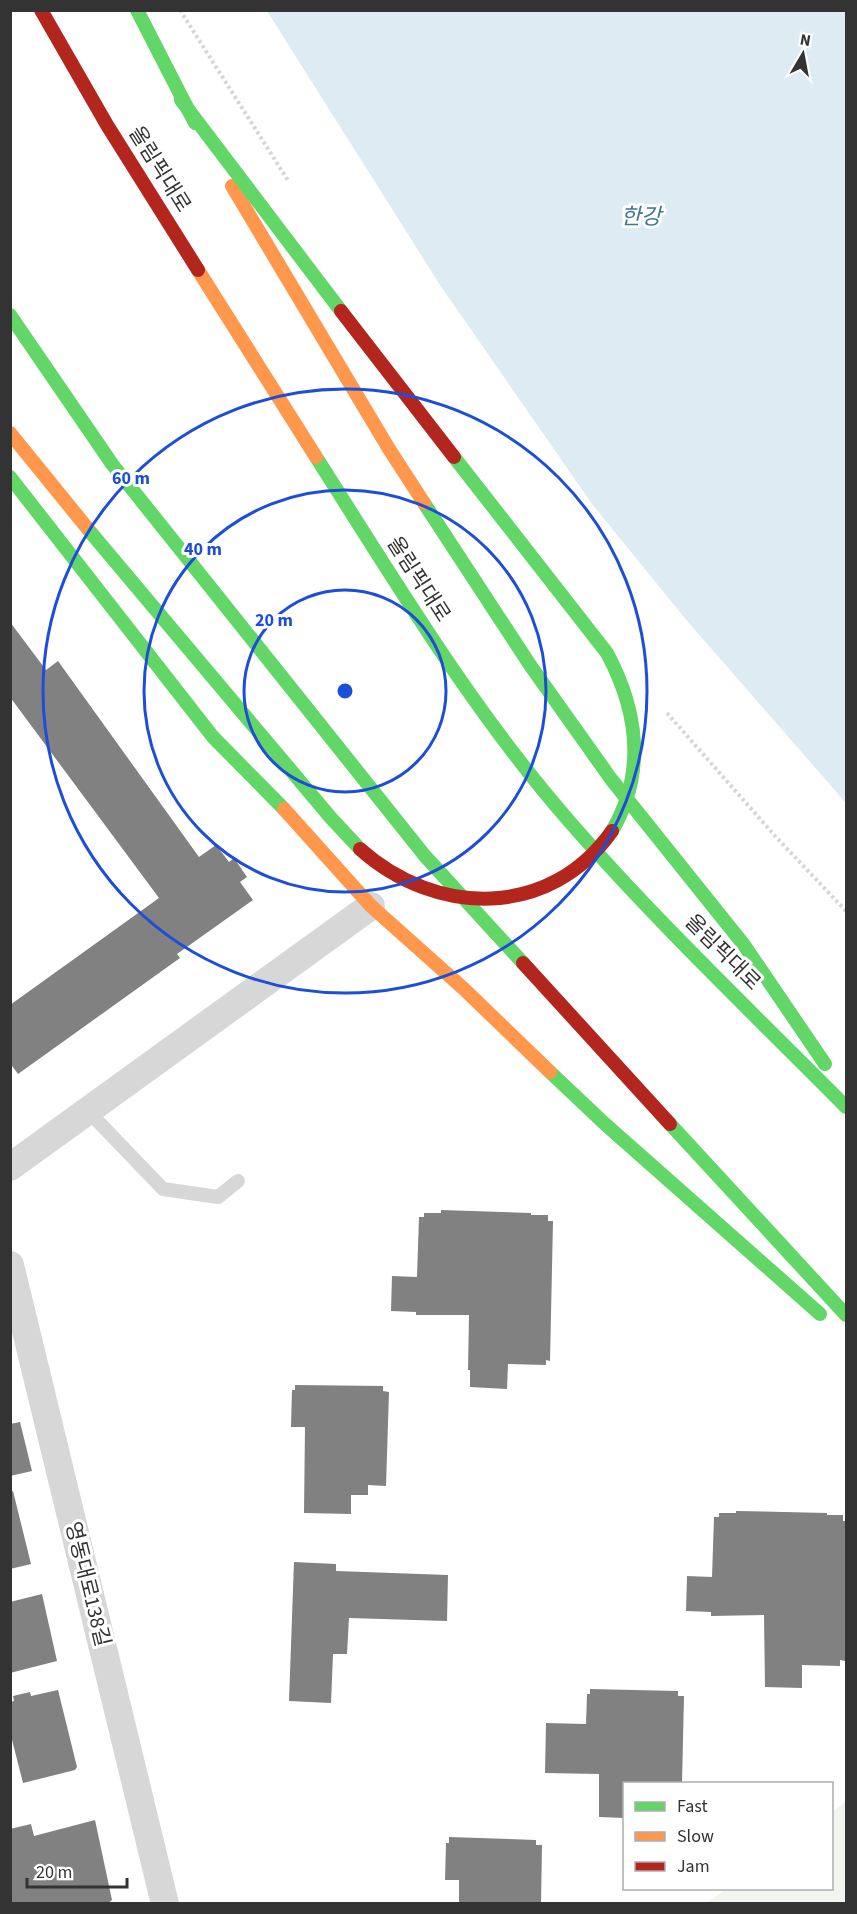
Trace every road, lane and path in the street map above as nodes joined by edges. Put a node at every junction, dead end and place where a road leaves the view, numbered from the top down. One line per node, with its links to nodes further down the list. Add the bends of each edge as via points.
1 (41, 10): 9 (highway, 올림픽대로, via 107,125 366,536 442,653 507,743 568,820 634,892)
2 (136, 10): 3 (highway)
3 (181, 100): 5 (highway, bridge, via 621,676 630,699 637,746 629,796 602,846 554,882 500,900 445,896 384,869 324,808); 8 (highway, bridge, via 389,449 530,665 611,779 744,945)
4 (10, 315): 14 (highway, via 112,464 425,856)
5 (10, 433)
6 (10, 477): 7 (highway, via 213,737 316,842)
7 (371, 906): 10 (street); 15 (highway, via 605,1124)
8 (846, 1095)
9 (846, 1107)
10 (88, 1111): 11 (street); 12 (lane, via 163,1189 218,1197)
11 (10, 1167)
12 (238, 1181)
13 (10, 1265): 16 (street, 영동대로138길)
14 (846, 1315)
15 (829, 1322)
16 (165, 1904)

